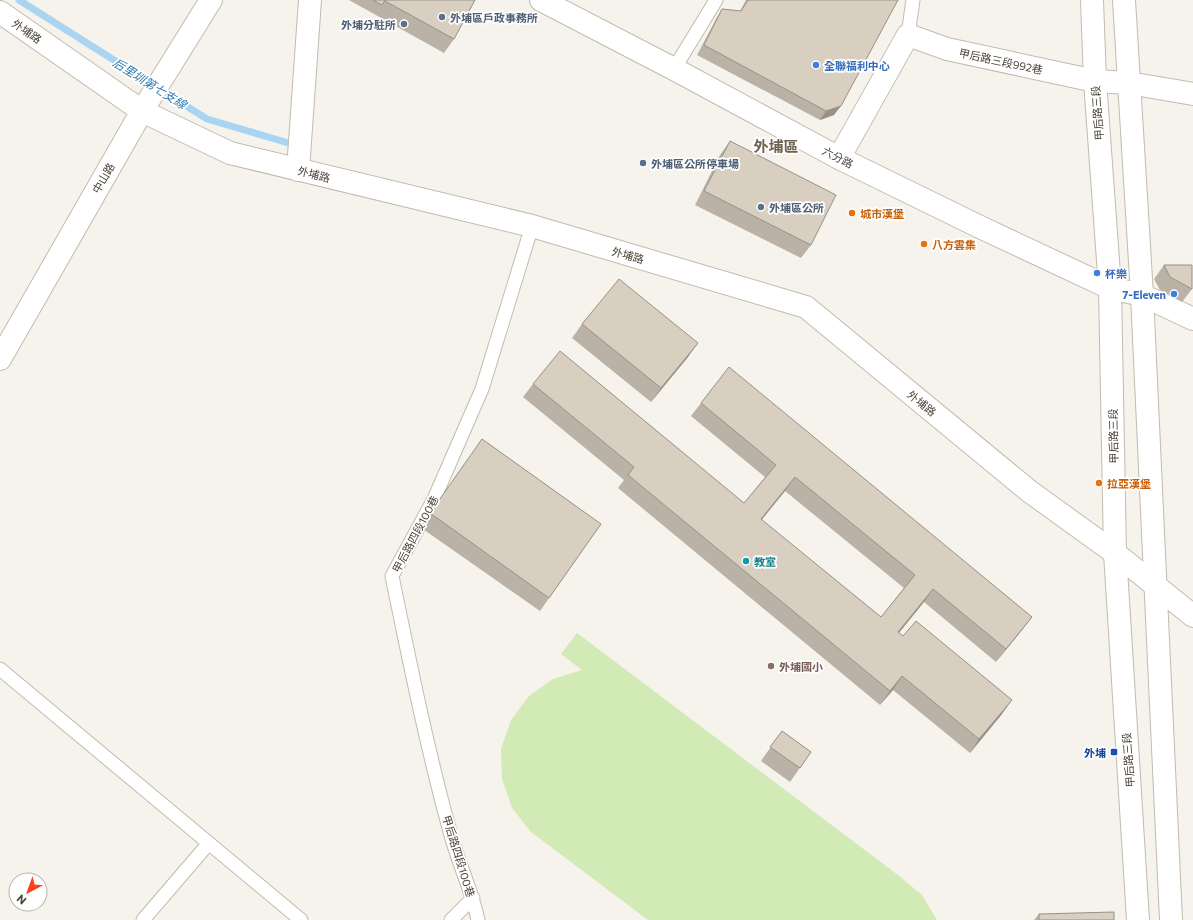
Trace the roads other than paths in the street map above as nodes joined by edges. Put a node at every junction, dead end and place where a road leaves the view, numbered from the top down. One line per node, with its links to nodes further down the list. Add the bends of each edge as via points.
1 (3, 0): 9 (lane)
2 (211, 0): 16 (street, 中山路)
3 (310, 0): 18 (street)
4 (541, 0): 12 (street, 六分路)
5 (716, 0): 12 (lane)
6 (913, 0): 11 (lane)
7 (1092, 0): 13 (street, 甲后路三段)
8 (1124, 0): 14 (street)
9 (0, 4)
10 (0, 12): 16 (street, 外埔路)
11 (908, 35): 13 (street, 甲后路三段992巷, via 946,49); 17 (street)
12 (674, 69): 17 (street, 六分路)
13 (1095, 81): 14 (street, 甲后路三段992巷); 20 (street, 甲后路三段)
14 (1129, 83): 15 (street, 甲后路三段992巷); 21 (street)
15 (1193, 94)
16 (142, 111): 18 (street, 外埔路, via 230,154); 23 (street, 中山路)
17 (839, 158): 20 (street, 六分路)
18 (298, 170): 19 (street, 外埔路)
19 (532, 226): 24 (street, 外埔路, via 806,307 1029,491); 29 (lane, 甲后路四段100巷, via 482,389 434,499 392,576 420,710 452,840)
20 (1110, 288): 21 (street, 六分路); 24 (street, 甲后路三段)
21 (1142, 295): 22 (street, 六分路); 25 (street)
22 (1193, 319)
23 (0, 359)
24 (1115, 553): 25 (street, 外埔路); 34 (street, 甲后路三段)
25 (1155, 584): 26 (street, 外埔路); 35 (street)
26 (1193, 616)
27 (0, 669): 28 (lane)
28 (209, 843): 30 (lane); 31 (lane)
29 (473, 898): 32 (lane); 33 (lane, 甲后路四段100巷)
30 (143, 920)
31 (301, 920)
32 (451, 920)
33 (478, 920)
34 (1138, 920)
35 (1171, 920)

